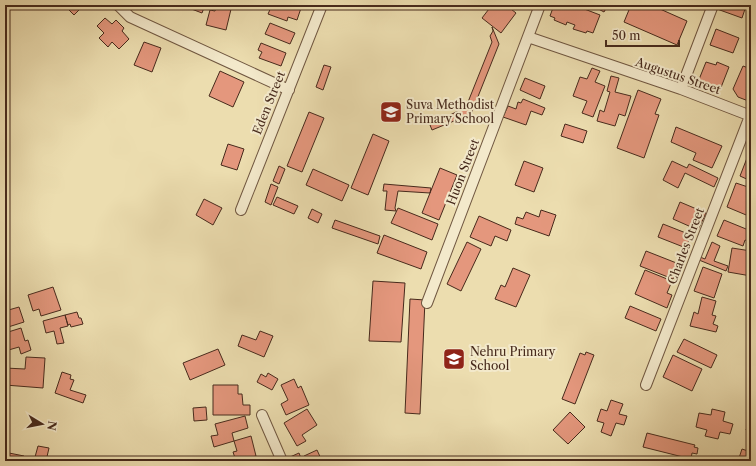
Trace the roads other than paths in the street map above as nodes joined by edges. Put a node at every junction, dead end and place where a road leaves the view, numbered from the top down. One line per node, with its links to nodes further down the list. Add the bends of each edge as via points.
1 (118, 5): 7 (street, via 130,17)
2 (322, 5): 7 (street, Eden Street)
3 (540, 5): 5 (street, Huon Street)
4 (713, 5): 6 (street)
5 (528, 37): 6 (street, Augustus Street); 10 (street, Huon Street)
6 (681, 89): 8 (street, Augustus Street)
7 (289, 90): 9 (street, Eden Street)
8 (751, 116): 11 (street, Charles Street)
9 (241, 210)
10 (428, 303)
11 (646, 385)
12 (262, 416): 13 (street)
13 (282, 461)

